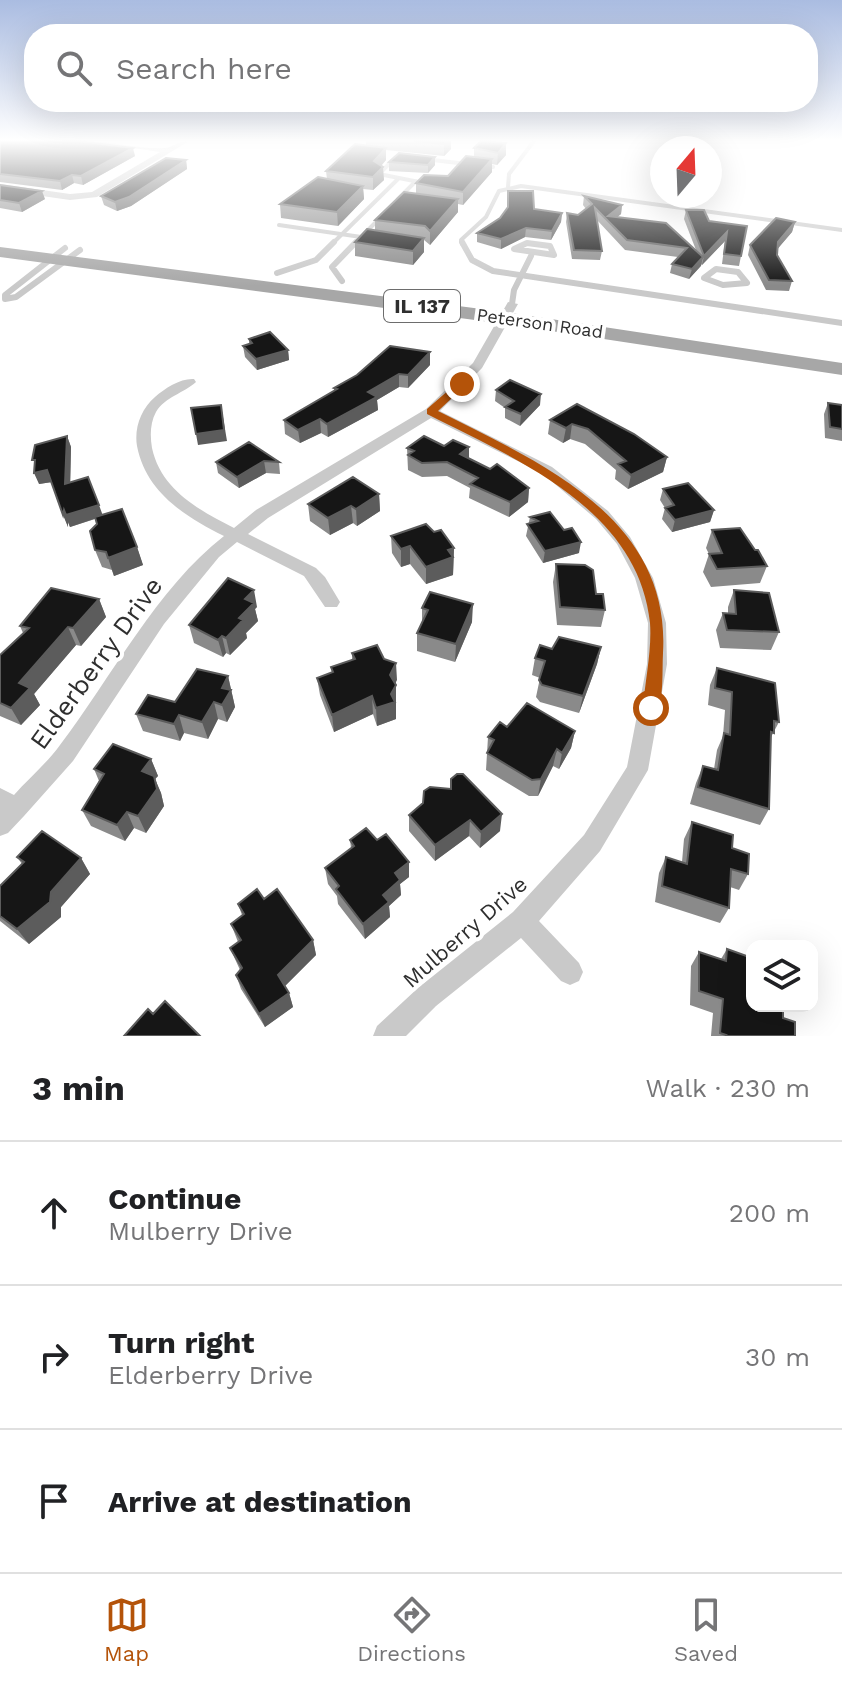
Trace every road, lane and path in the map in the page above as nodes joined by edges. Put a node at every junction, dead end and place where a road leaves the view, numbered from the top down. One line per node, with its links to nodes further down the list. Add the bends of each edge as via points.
1 (17, 189): 2 (street, via 78,198)
2 (104, 189)
3 (388, 189): 8 (lane)
4 (408, 189): 9 (lane)
5 (503, 189): 21 (lane, via 486,217 461,240 473,262)
6 (528, 189): 12 (lane)
7 (366, 194): 8 (lane)
8 (381, 196): 13 (lane)
9 (399, 199): 10 (lane); 14 (lane)
10 (413, 201)
11 (279, 225): 13 (lane)
12 (842, 230)
13 (342, 234): 14 (lane); 20 (lane, via 316,260)
14 (360, 237): 15 (lane); 22 (lane, via 332,267)
15 (373, 239)
16 (0, 240): 18 (main road, Peterson Road / IL 137)
17 (0, 252): 18 (main road, Peterson Road / IL 137)
18 (66, 254): 20 (main road, Peterson Road / IL 137); 24 (lane); 24 (lane, via 16,297); 26 (main road, Peterson Road / IL 137)
19 (531, 256): 19 (lane, via 514,249 541,243 554,255); 21 (lane)
20 (277, 273): 22 (main road, Peterson Road / IL 137)
21 (522, 276): 25 (lane); 26 (lane)
22 (342, 281): 26 (main road, Peterson Road / IL 137)
23 (723, 285): 23 (lane, via 704,278 726,269 738,272 747,283); 25 (lane)
24 (2, 301)
25 (720, 305): 27 (lane)
26 (508, 311): 28 (main road, Peterson Road / IL 137); 29 (main road, Peterson Road / IL 137); 31 (street, via 478,365)
27 (842, 323)
28 (842, 353)
29 (842, 369)
30 (189, 382): 32 (street, via 151,406 143,423 147,461 166,491)
31 (431, 412): 32 (street); 35 (street, Mulberry Drive, via 547,470 602,515 644,578 657,623 651,708 637,770 592,843)
32 (237, 534): 33 (street, via 313,573); 34 (street, Elderberry Drive, via 189,580 66,754)
33 (331, 602)
34 (5, 811)
35 (522, 921): 36 (street); 37 (street, Mulberry Drive)
36 (570, 972)
37 (387, 1036)

